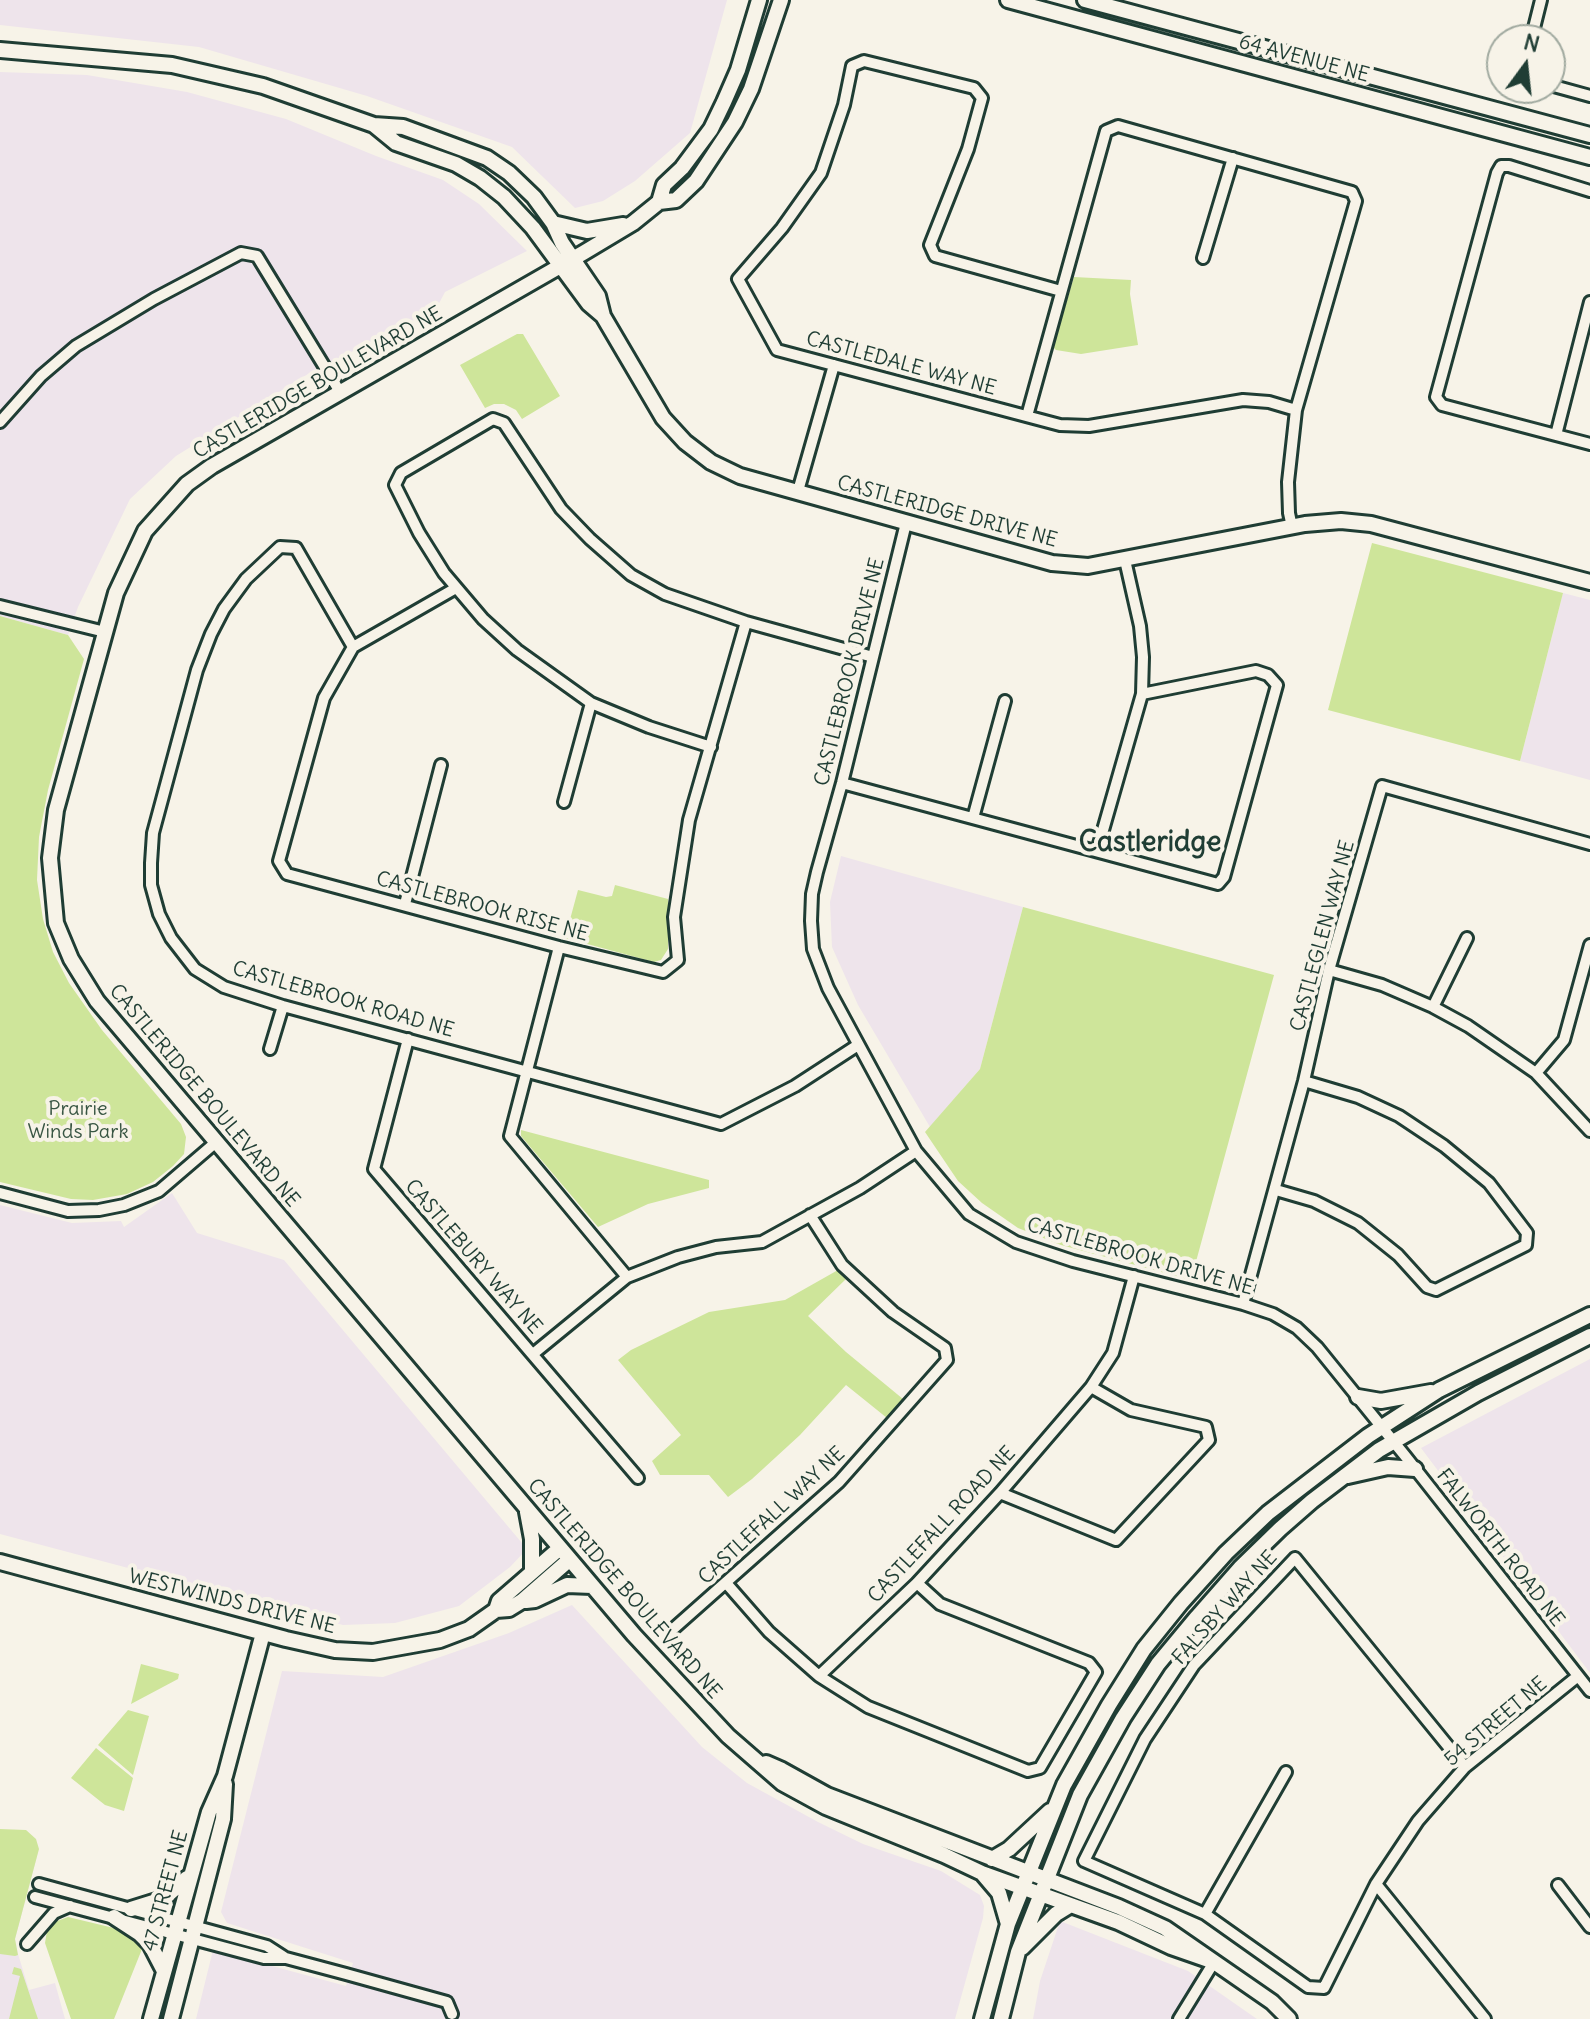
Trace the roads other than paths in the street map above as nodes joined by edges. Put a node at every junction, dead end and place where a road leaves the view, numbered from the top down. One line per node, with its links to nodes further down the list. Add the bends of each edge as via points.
1 (759, 0): 15 (street, CASTLERIDGE BOULEVARD NE, via 738,70 711,129 664,185)
2 (1008, 0): 12 (street, 64 AVENUE NE)
3 (1085, 0): 11 (street, 64 AVENUE NE)
4 (1541, 0): 6 (street)
5 (781, 1): 15 (street, CASTLERIDGE BOULEVARD NE, via 751,89 721,147 676,200)
6 (1535, 24)
7 (0, 50): 10 (street, via 172,65 263,86)
8 (1566, 89): 9 (street)
9 (1590, 96)
10 (374, 125): 16 (street, via 403,127 487,158 534,197); 20 (street, via 396,143 480,178 533,228)
11 (1590, 135)
12 (1590, 157)
13 (1233, 158): 19 (street); 21 (street, via 1118,126 1106,131); 26 (street, via 1352,192 1356,201)
14 (1590, 191): 29 (street, via 1501,166 1436,397 1442,405)
15 (659, 202): 17 (street, CASTLERIDGE BOULEVARD NE)
16 (553, 223): 17 (street, via 587,231); 18 (street)
17 (633, 223): 18 (street, CASTLERIDGE BOULEVARD NE)
18 (574, 258): 20 (street, CASTLERIDGE BOULEVARD NE); 23 (street, CASTLERIDGE DRIVE NE, via 598,296)
19 (1203, 258)
20 (560, 267): 23 (street, CASTLERIDGE DRIVE NE); 25 (street, CASTLERIDGE BOULEVARD NE)
21 (1061, 291): 24 (street, CASTLEDALE WAY NE, via 935,256 930,245 953,192 982,98 974,88 864,61 852,66 821,173 738,279 777,350); 27 (street)
22 (1590, 302): 29 (street)
23 (603, 316): 31 (street, CASTLERIDGE DRIVE NE, via 663,418 685,442 740,476)
24 (834, 365): 27 (street, CASTLEDALE WAY NE); 31 (street)
25 (340, 392): 28 (street, via 257,256 241,253 76,346); 39 (street, CASTLERIDGE BOULEVARD NE, via 212,466 164,507 128,564)
26 (1296, 410): 27 (street, CASTLEDALE WAY NE, via 1243,400 1089,426); 33 (street, via 1288,482)
27 (1027, 416)
28 (0, 422)
29 (1556, 435): 30 (street)
30 (1590, 444)
31 (798, 491): 32 (street, CASTLERIDGE DRIVE NE)
32 (906, 523): 34 (street, CASTLERIDGE DRIVE NE, via 1052,563 1088,566); 41 (street, CASTLEBROOK DRIVE NE)
33 (1292, 527): 34 (street, CASTLERIDGE DRIVE NE); 35 (street, CASTLERIDGE DRIVE NE, via 1341,521 1371,524)
34 (1125, 560): 42 (street, via 1140,626)
35 (1590, 582)
36 (456, 588): 38 (street, via 395,485 401,473 493,419 504,423 561,509 631,575 665,594); 40 (street, CASTLEBROOK RISE NE); 44 (street, via 517,650)
37 (0, 606): 39 (street)
38 (746, 622): 41 (street); 45 (street, CASTLEBROOK RISE NE)
39 (105, 632): 66 (street, CASTLERIDGE BOULEVARD NE, via 56,810 50,858 56,923 97,1001)
40 (353, 647): 52 (street, CASTLEBROOK RISE NE, via 324,698 279,861 287,874); 57 (street, CASTLEBROOK ROAD NE, via 296,548 280,547 246,579 211,634 153,833 151,885 171,938 195,969 224,987)
41 (873, 657): 47 (street, CASTLEBROOK DRIVE NE)
42 (1142, 694): 51 (street); 51 (street, via 1256,671 1277,685 1218,884)
43 (1005, 701): 49 (street)
44 (591, 703): 45 (street); 48 (street)
45 (711, 747): 55 (street, CASTLEBROOK RISE NE, via 679,876 674,917 678,960 663,972)
46 (441, 765): 52 (street)
47 (842, 783): 49 (street); 60 (street, CASTLEBROOK DRIVE NE, via 812,894 811,921 813,949)
48 (564, 802)
49 (973, 818): 51 (street)
50 (1590, 844): 56 (street, CASTLEGLEN WAY NE, via 1382,786)
51 (1097, 851)
52 (405, 904): 55 (street, CASTLEBROOK RISE NE)
53 (1467, 938): 58 (street)
54 (1590, 945): 63 (street, via 1564,1040)
55 (559, 947): 62 (street)
56 (1329, 970): 58 (street); 64 (street, CASTLEGLEN WAY NE)
57 (283, 1006): 59 (street, CASTLEBROOK ROAD NE); 61 (street)
58 (1433, 1007): 63 (street)
59 (408, 1039): 62 (street, CASTLEBROOK ROAD NE); 76 (street, CASTLEBURY WAY NE, via 374,1169)
60 (858, 1045): 62 (street, CASTLEBROOK ROAD NE, via 795,1086 721,1124); 67 (street, CASTLEBROOK DRIVE NE)
61 (270, 1049)
62 (528, 1071): 72 (street, via 510,1136)
63 (1536, 1073): 65 (street)
64 (1304, 1081): 68 (street, CASTLEGLEN WAY NE); 68 (street, via 1399,1116 1444,1146 1489,1183 1527,1233 1526,1245 1436,1290 1358,1223)
65 (1590, 1131)
66 (215, 1143): 69 (street, via 159,1191 124,1205 68,1211); 86 (street, CASTLERIDGE BOULEVARD NE)
67 (916, 1151): 70 (street, CASTLEBURY WAY NE); 71 (street, CASTLEBROOK DRIVE NE, via 969,1214 1016,1242)
68 (1276, 1190): 73 (street, CASTLEGLEN WAY NE)
69 (0, 1193)
70 (810, 1215): 72 (street, CASTLEBURY WAY NE, via 762,1242 716,1247); 91 (street, CASTLEFALL WAY NE, via 842,1265 893,1312 945,1348 947,1360 839,1482)
71 (1134, 1276): 73 (street, CASTLEBROOK DRIVE NE); 77 (street, CASTLEFALL ROAD NE, via 1113,1353)
72 (627, 1277): 76 (street, CASTLEBURY WAY NE)
73 (1243, 1304): 79 (street, CASTLEBROOK DRIVE NE, via 1297,1328)
74 (1590, 1315): 78 (street)
75 (1590, 1336): 81 (street)
76 (533, 1354): 84 (street)
77 (1091, 1387): 85 (street, CASTLEFALL ROAD NE); 85 (street, via 1131,1410 1206,1427 1209,1440 1116,1540)
78 (1439, 1390): 79 (street, via 1381,1401); 80 (street)
79 (1358, 1397): 80 (street, CASTLEBROOK DRIVE NE)
80 (1382, 1428): 81 (street, FALWORTH ROAD NE); 104 (street, via 1268,1513 1181,1603 1144,1649)
81 (1393, 1441): 82 (street, FALWORTH ROAD NE); 83 (street)
82 (1415, 1469): 83 (street, via 1388,1467); 98 (street, FALWORTH ROAD NE)
83 (1343, 1477): 109 (street, via 1240,1568 1158,1664 1080,1795)
84 (638, 1478)
85 (1000, 1493): 90 (street, CASTLEFALL ROAD NE)
86 (527, 1508): 87 (street, CASTLERIDGE BOULEVARD NE); 89 (street)
87 (565, 1554): 89 (street, WESTWINDS DRIVE NE); 92 (street, CASTLERIDGE BOULEVARD NE); 93 (street, WESTWINDS DRIVE NE)
88 (0, 1562): 96 (street, WESTWINDS DRIVE NE)
89 (532, 1572): 94 (street, WESTWINDS DRIVE NE, via 499,1601)
90 (917, 1583): 97 (street, CASTLEFALL ROAD NE); 97 (street, via 940,1604 1089,1663 1096,1672 1040,1768 1028,1771 868,1707)
91 (727, 1584): 95 (street, CASTLEFALL WAY NE); 97 (street, via 769,1632)
92 (592, 1586): 93 (street, via 567,1585); 100 (street, CASTLERIDGE BOULEVARD NE, via 698,1706)
93 (522, 1601): 94 (street, WESTWINDS DRIVE NE)
94 (496, 1610): 96 (street, WESTWINDS DRIVE NE, via 440,1640 373,1652 335,1650)
95 (672, 1630)
96 (263, 1633): 103 (street, 47 STREET NE)
97 (819, 1676)
98 (1578, 1676): 99 (street, FALWORTH ROAD NE); 101 (street, 54 STREET NE)
99 (1590, 1691)
100 (758, 1760): 105 (street, CASTLERIDGE BOULEVARD NE, via 827,1795); 106 (street, CASTLERIDGE BOULEVARD NE, via 782,1783 826,1807)
101 (1465, 1767): 111 (street, 54 STREET NE, via 1418,1821); 119 (street, FALSBY WAY NE, via 1295,1558 1194,1665 1145,1739 1084,1861)
102 (1286, 1772): 119 (street)
103 (225, 1776): 108 (street, 47 STREET NE); 124 (street, 47 STREET NE, via 223,1819)
104 (1052, 1809): 105 (street); 107 (street)
105 (992, 1859): 107 (street, CASTLERIDGE BOULEVARD NE)
106 (982, 1873): 113 (street, CASTLERIDGE BOULEVARD NE); 121 (street, via 999,1893)
107 (1028, 1873): 109 (street, CASTLERIDGE BOULEVARD NE); 113 (street)
108 (190, 1875): 118 (street, via 163,1899); 123 (street, 47 STREET NE)
109 (1046, 1880): 114 (street); 127 (street, CASTLERIDGE BOULEVARD NE, via 1165,1928)
110 (39, 1884): 118 (street)
111 (1376, 1884): 129 (street, 54 STREET NE, via 1324,1988); 137 (street)
112 (1558, 1885): 122 (street)
113 (1022, 1888): 114 (street, CASTLERIDGE BOULEVARD NE); 121 (street)
114 (1039, 1895): 117 (street, CASTLERIDGE BOULEVARD NE); 126 (street)
115 (35, 1897): 116 (street)
116 (70, 1906): 120 (street); 125 (street, via 50,1917)
117 (1069, 1906): 126 (street); 127 (street, CASTLERIDGE BOULEVARD NE)
118 (131, 1909): 123 (street)
119 (1205, 1914): 129 (street, FALSBY WAY NE)
120 (114, 1917): 123 (street); 128 (street, via 150,1944)
121 (1008, 1924): 133 (street)
122 (1590, 1927)
123 (176, 1928): 124 (street); 128 (street, 47 STREET NE)
124 (194, 1933): 130 (street, via 264,1958 286,1958 447,2002); 132 (street, 47 STREET NE)
125 (27, 1944)
126 (1018, 1952): 134 (street)
127 (1214, 1962): 135 (street); 136 (street, CASTLERIDGE BOULEVARD NE)
128 (164, 1971): 131 (street, 47 STREET NE)
129 (1308, 1987)
130 (452, 2014)
131 (151, 2019)
132 (171, 2019)
133 (982, 2019)
134 (1001, 2019)
135 (1179, 2019)
136 (1289, 2019)
137 (1485, 2019)

